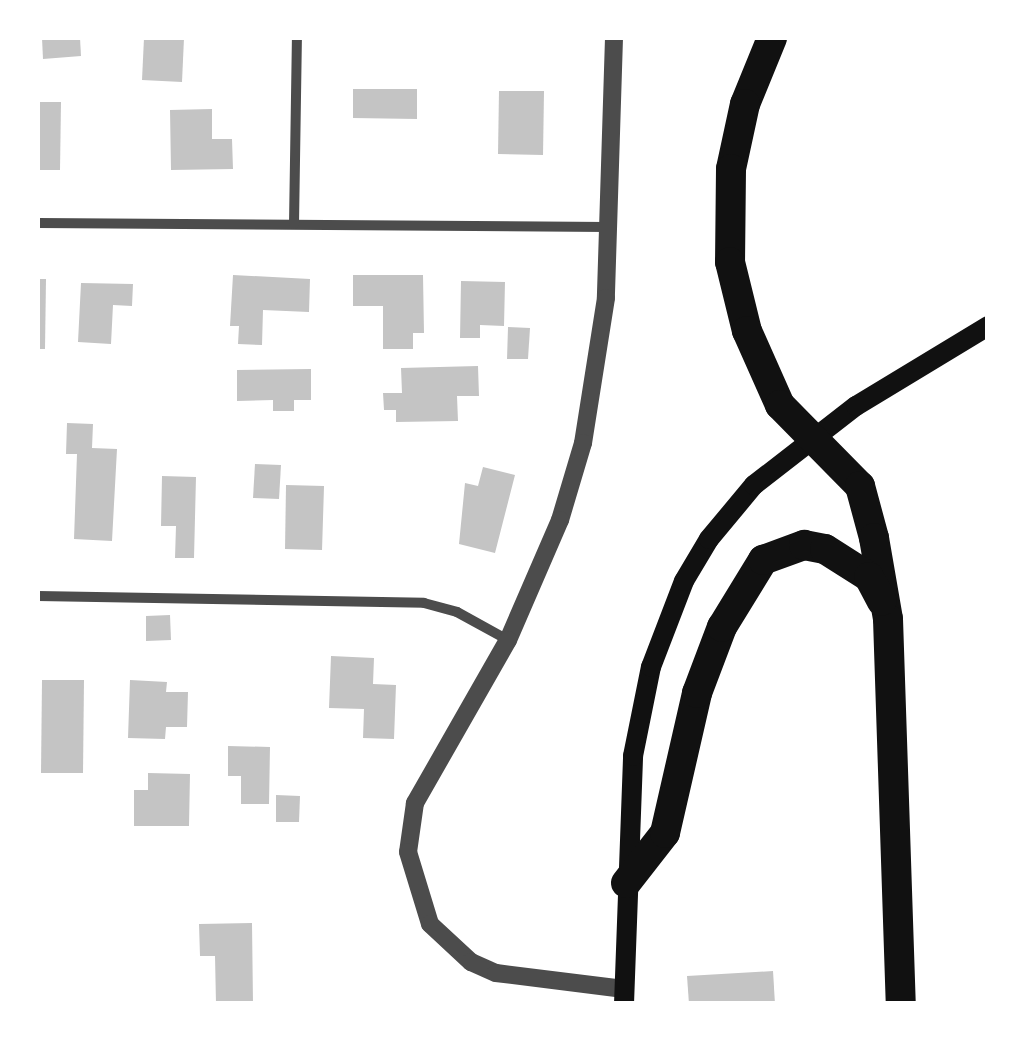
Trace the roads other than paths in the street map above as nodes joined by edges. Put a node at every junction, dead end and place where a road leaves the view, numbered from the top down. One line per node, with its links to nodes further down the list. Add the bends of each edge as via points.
1 (297, 38): 5 (street)
2 (614, 38): 6 (street)
3 (772, 38): 8 (highway, via 745,104 730,169 730,262 747,331 780,405)
4 (38, 222): 5 (street)
5 (294, 224): 6 (street)
6 (608, 226): 11 (street, via 603,334 582,443 560,520)
7 (988, 326): 8 (main road)
8 (814, 440): 10 (highway, via 860,486); 12 (main road, via 754,485 708,539 666,622 637,726)
9 (38, 596): 11 (street, via 424,602)
10 (888, 619): 12 (highway, via 869,577 825,548 804,545 763,560 722,627 697,693 666,833); 14 (highway)
11 (508, 640): 13 (street, via 414,803 408,852 420,902 450,946 496,973)
12 (626, 883): 13 (main road)
13 (624, 996)
14 (901, 1004)

